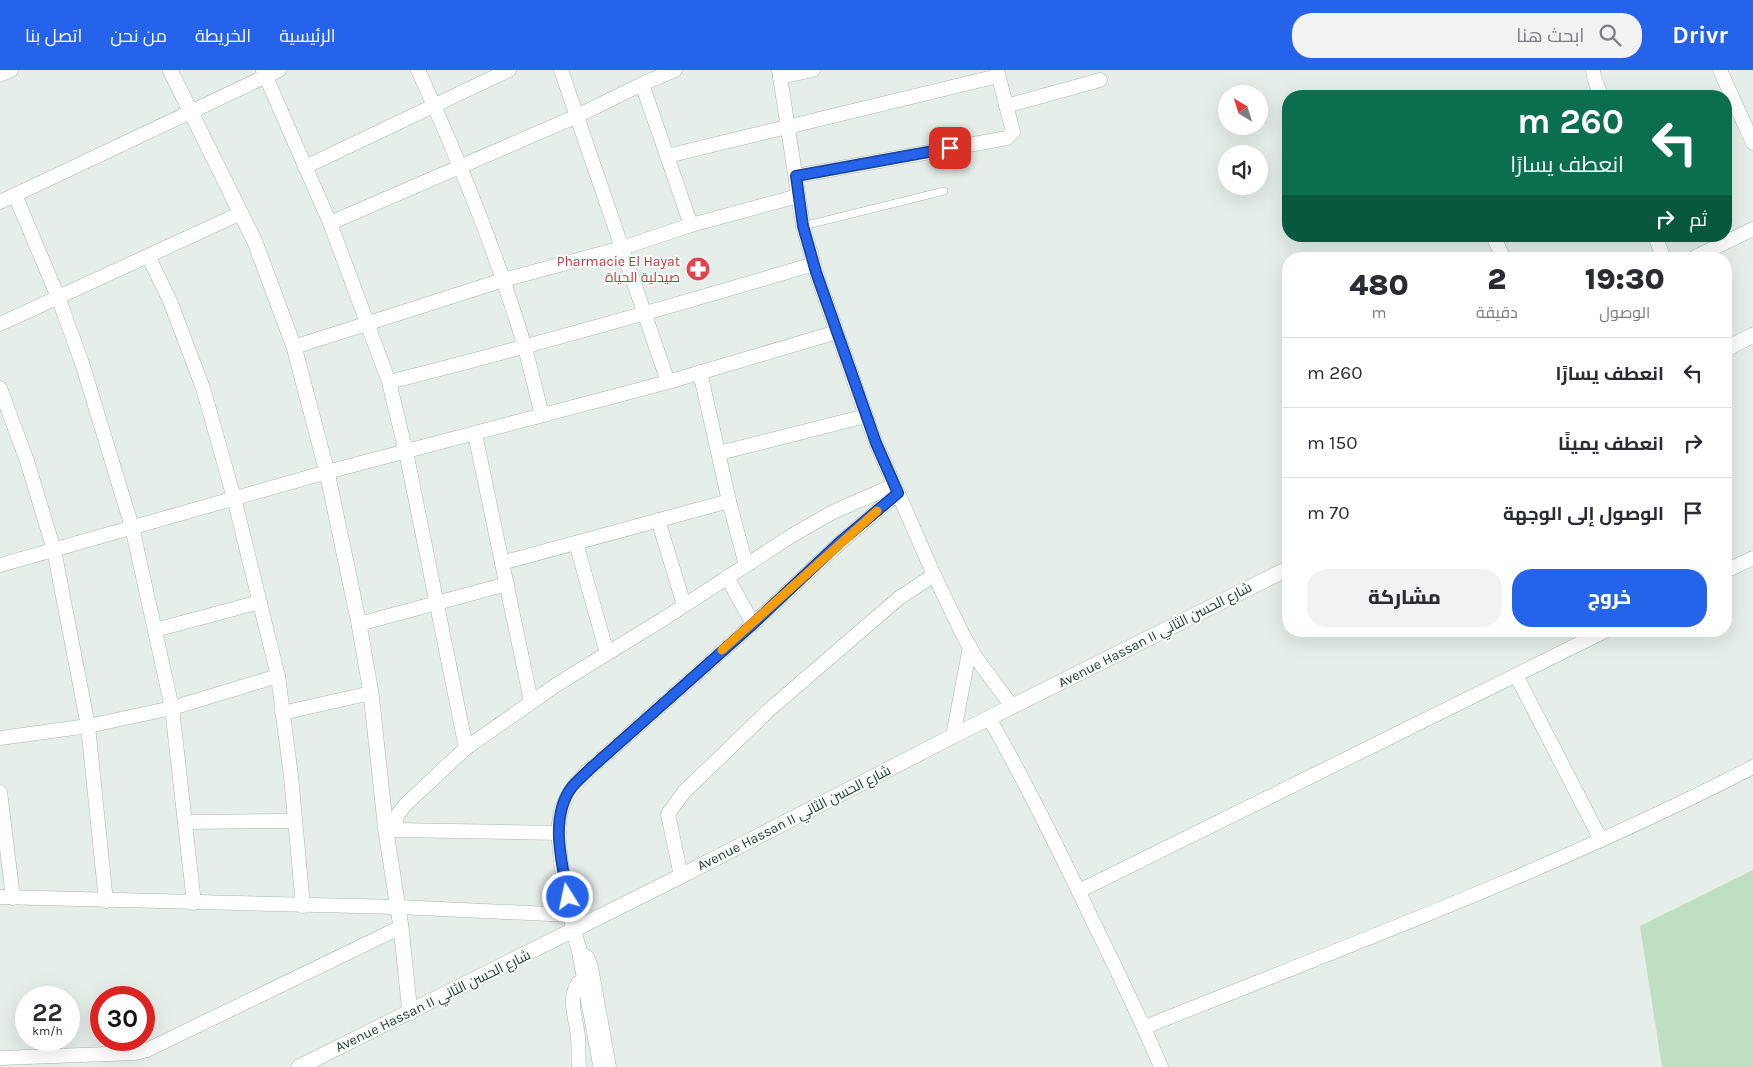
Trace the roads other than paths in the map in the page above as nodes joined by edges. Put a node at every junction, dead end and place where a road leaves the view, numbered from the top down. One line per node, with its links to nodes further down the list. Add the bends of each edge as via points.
1 (11, 70): 13 (street)
2 (170, 70): 21 (street)
3 (418, 70): 19 (street)
4 (508, 70): 19 (street)
5 (561, 70): 22 (street)
6 (674, 70): 15 (street)
7 (813, 70): 12 (street)
8 (1593, 70): 16 (street)
9 (1720, 70): 17 (street)
10 (269, 72): 21 (street); 26 (street)
11 (997, 73): 20 (street); 23 (street)
12 (779, 74): 23 (street)
13 (0, 75)
14 (1100, 80): 20 (street)
15 (642, 84): 22 (street); 25 (street)
16 (1599, 90)
17 (1729, 90)
18 (1732, 97): 24 (street)
19 (434, 106): 26 (street); 27 (street)
20 (1006, 106): 28 (street, via 1013,132 1007,138)
21 (190, 111): 30 (street); 33 (street)
22 (577, 116): 27 (street); 40 (street)
23 (787, 126): 25 (street); 28 (street)
24 (1753, 143)
25 (667, 156): 35 (street)
26 (305, 167): 34 (street)
27 (461, 168): 34 (street); 44 (street)
28 (796, 176): 31 (street)
29 (944, 191): 36 (lane)
30 (16, 195): 32 (street); 45 (street)
31 (798, 196): 35 (street); 36 (street)
32 (0, 202)
33 (241, 213): 42 (street); 52 (street)
34 (330, 223): 47 (street)
35 (691, 225): 40 (street)
36 (803, 226): 43 (street)
37 (1753, 229): 38 (street)
38 (1732, 239)
39 (1726, 242): 41 (street)
40 (622, 248): 44 (street); 46 (street)
41 (1705, 252)
42 (148, 256): 45 (street); 65 (street, via 170,302 203,388)
43 (814, 264): 46 (street); 49 (street)
44 (503, 280): 47 (street); 53 (street)
45 (58, 298): 48 (street); 68 (street, via 82,363)
46 (645, 315): 53 (street); 56 (street)
47 (368, 322): 52 (street); 55 (street)
48 (0, 324)
49 (837, 332): 54 (street); 59 (street)
50 (1753, 335): 51 (street)
51 (1732, 346)
52 (294, 348): 63 (street)
53 (525, 348): 55 (street); 58 (street)
54 (700, 372): 56 (street); 62 (street)
55 (389, 382): 61 (street)
56 (668, 382): 58 (street)
57 (0, 388): 70 (street, via 27,461)
58 (542, 415): 60 (street)
59 (866, 416): 62 (street); 64 (street)
60 (475, 434): 61 (street); 72 (street)
61 (406, 452): 63 (street); 81 (street)
62 (719, 453): 66 (street)
63 (327, 472): 65 (street); 83 (street)
64 (897, 489): 74 (street, via 860,499 827,515); 77 (street); 84 (street)
65 (234, 498): 68 (street); 80 (street)
66 (729, 501): 67 (street); 74 (street)
67 (658, 520): 69 (street); 82 (street)
68 (132, 528): 70 (street); 85 (street)
69 (576, 543): 72 (street); 88 (street)
70 (54, 550): 73 (street); 97 (street)
71 (1753, 558): 75 (street)
72 (502, 563): 79 (street)
73 (0, 565)
74 (746, 565): 78 (street)
75 (1732, 568)
76 (1282, 571): 93 (street, Avenue Hassan II شارع الحسن الثاني)
77 (934, 575): 87 (street); 108 (street, via 899,598 869,624 770,710 684,792 668,814)
78 (726, 577): 82 (street); 84 (street)
79 (507, 584): 81 (street); 92 (street)
80 (260, 602): 85 (street); 89 (street)
81 (437, 604): 83 (street); 100 (street)
82 (684, 605): 88 (street)
83 (359, 624): 91 (street)
84 (753, 624): 106 (street, via 572,788 562,809)
85 (155, 630): 94 (street)
86 (1593, 637): 90 (street)
87 (970, 647): 93 (street); 98 (street)
88 (607, 653): 92 (street)
89 (278, 676): 94 (street); 95 (street)
90 (1516, 676): 107 (street); 109 (street)
91 (370, 693): 95 (street); 105 (street)
92 (532, 701): 100 (street)
93 (1012, 706): 96 (street, Avenue Hassan II شارع الحسن الثاني)
94 (172, 708): 97 (street); 104 (street)
95 (282, 713): 103 (street)
96 (989, 718): 98 (street, Avenue Hassan II شارع الحسن الثاني); 109 (street, via 1018,768)
97 (88, 726): 99 (street); 111 (street)
98 (953, 736): 108 (street, Avenue Hassan II شارع الحسن الثاني)
99 (0, 738)
100 (466, 748): 105 (street, via 405,805)
101 (1753, 767): 107 (street)
102 (0, 792): 110 (street)
103 (295, 821): 104 (street); 113 (street)
104 (185, 822): 112 (street)
105 (390, 831): 106 (street); 114 (street)
106 (559, 833): 115 (street)
107 (1601, 840): 121 (street)
108 (681, 876): 117 (street, Avenue Hassan II شارع الحسن الثاني)
109 (1078, 891): 121 (street)
110 (6, 898): 111 (street)
111 (106, 901): 112 (street)
112 (194, 904): 113 (street)
113 (303, 906): 114 (street)
114 (398, 907): 115 (street); 116 (street)
115 (570, 914): 117 (street)
116 (401, 927): 120 (street); 122 (street, via 147,1050)
117 (573, 930): 118 (street); 119 (street, via 571,952); 120 (street, Avenue Hassan II شارع الحسن الثاني)
118 (580, 953): 127 (street); 128 (street, via 588,958 591,967)
119 (578, 983): 125 (street, via 572,1002); 126 (street)
120 (410, 1012): 124 (street, Avenue Hassan II شارع الحسن الثاني)
121 (1145, 1027): 129 (street)
122 (0, 1060): 123 (street)
123 (3, 1067)
124 (299, 1067)
125 (579, 1067)
126 (594, 1067)
127 (601, 1067)
128 (609, 1067)
129 (1161, 1067)

